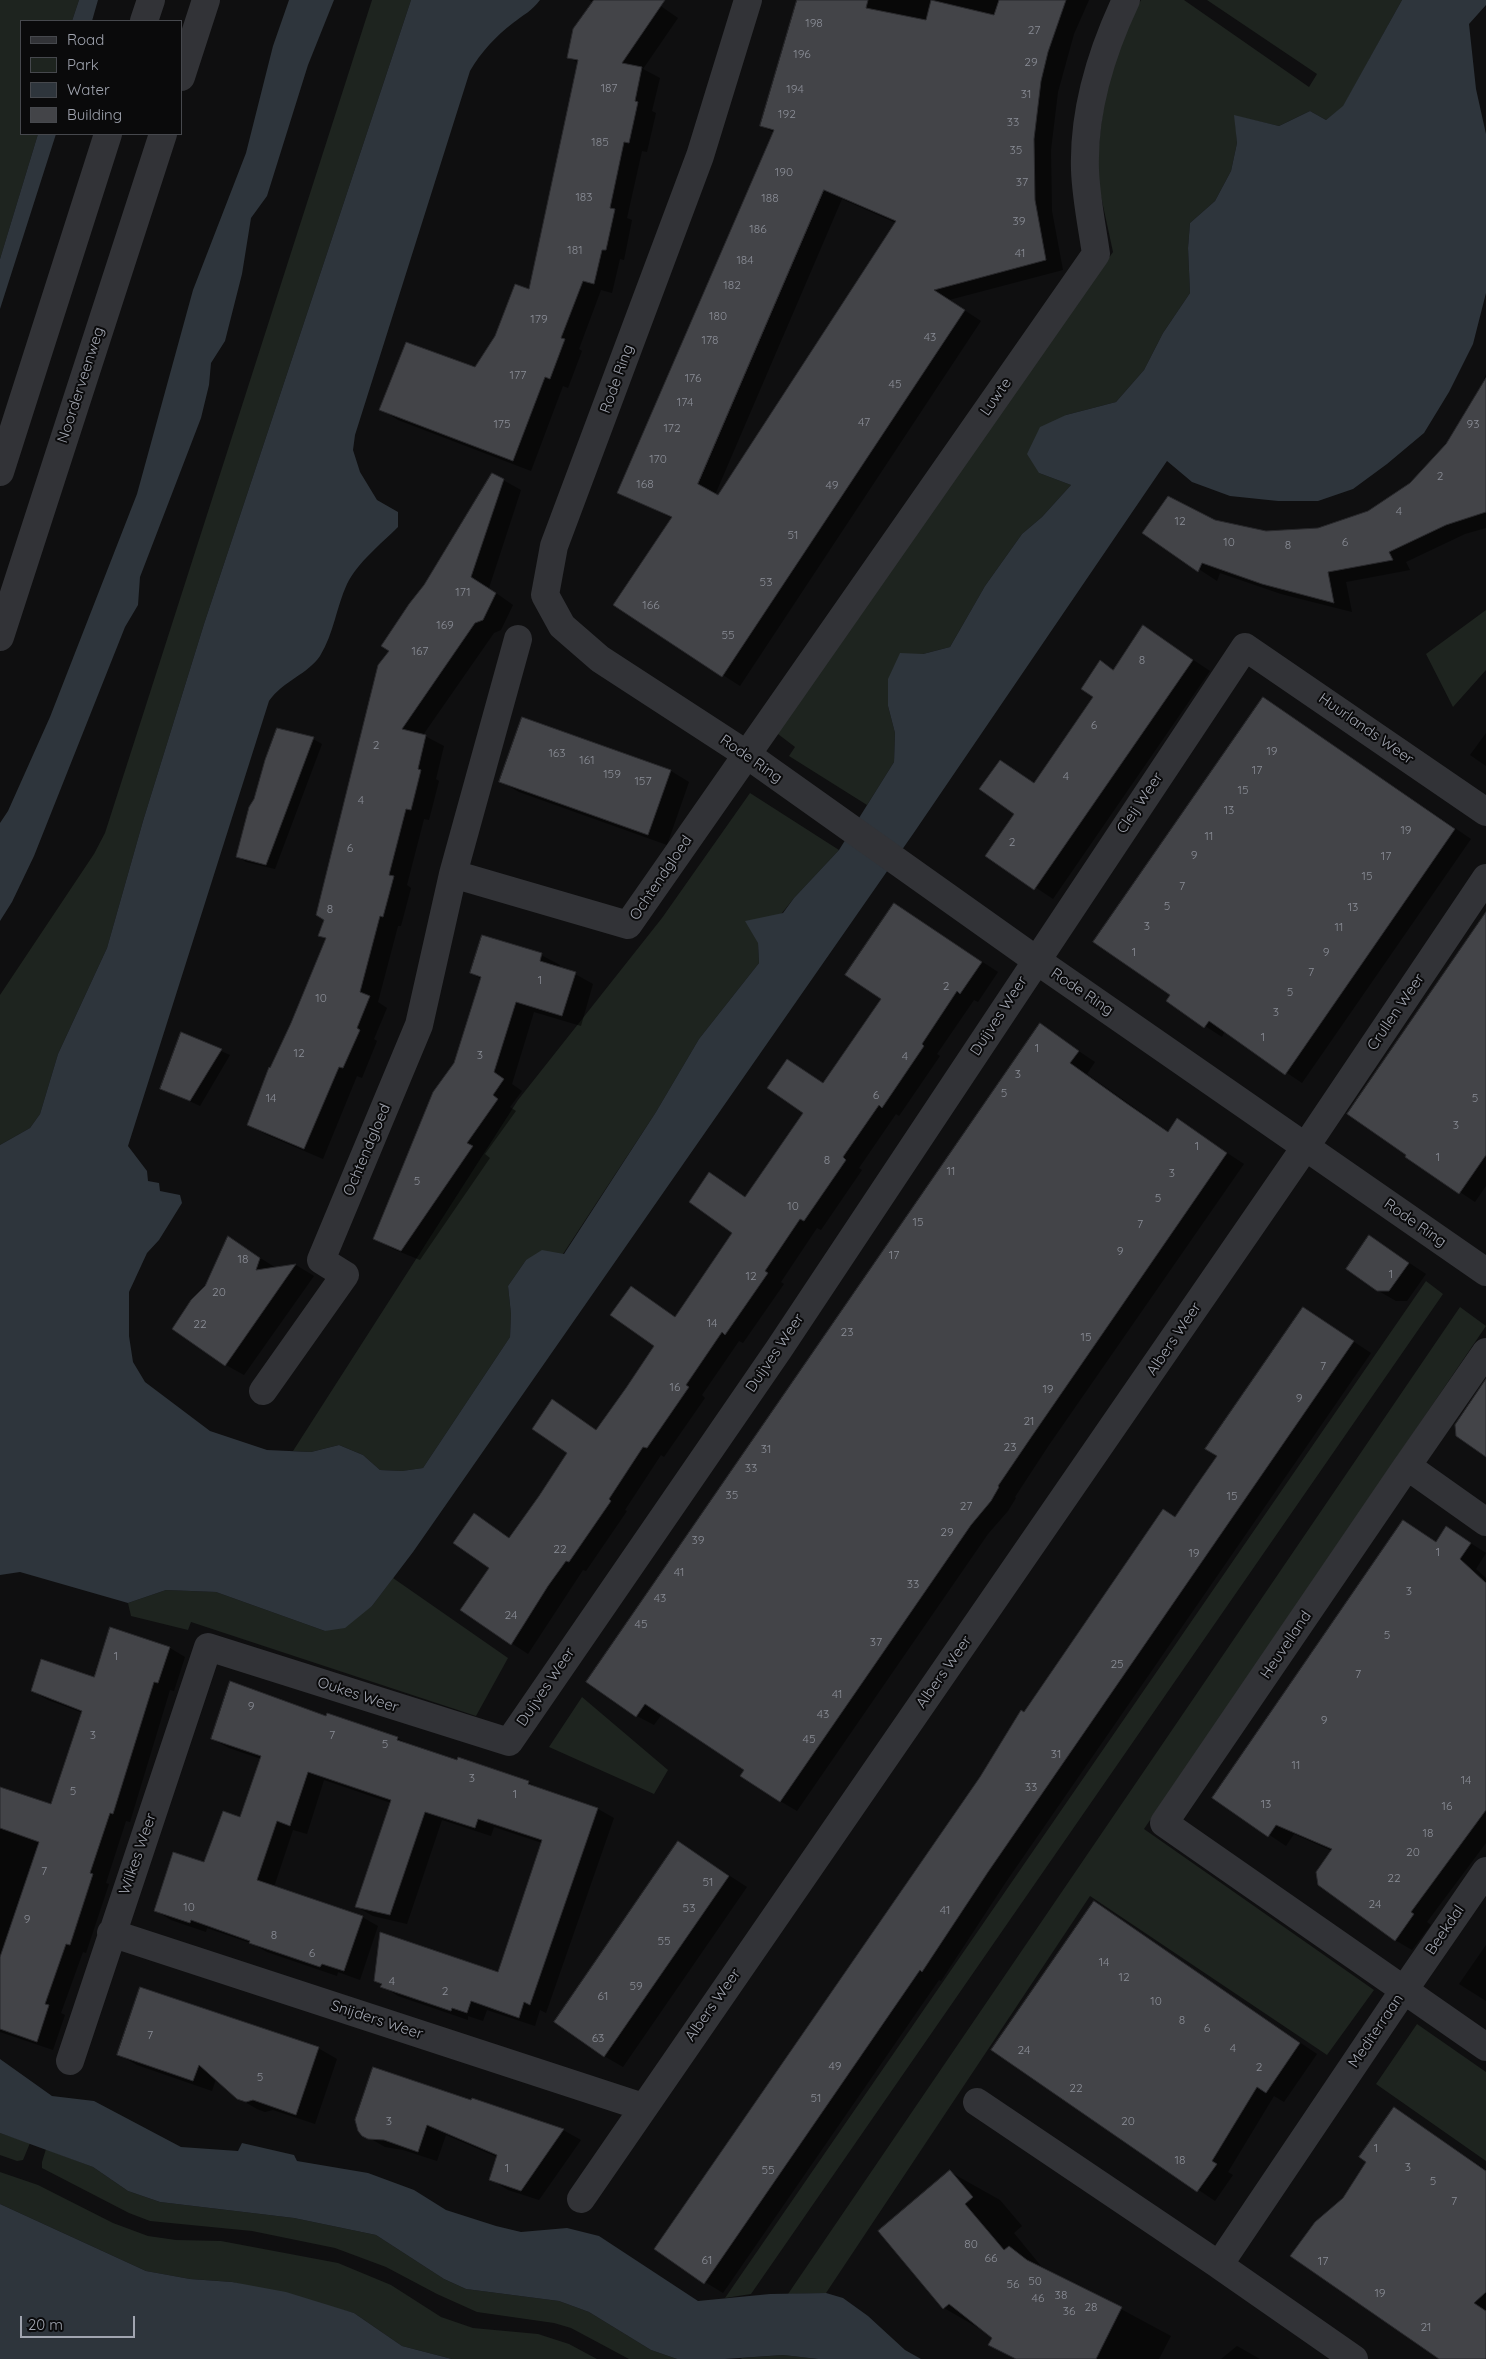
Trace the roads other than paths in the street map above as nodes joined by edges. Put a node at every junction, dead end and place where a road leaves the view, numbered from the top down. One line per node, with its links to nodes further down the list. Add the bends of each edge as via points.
1 (151, 0): 5 (street)
2 (206, 0): 6 (street)
3 (748, 0): 13 (street, Rode Ring, via 700,156 554,546 545,596 562,626 600,659)
4 (1126, 0): 13 (street, Luwte, via 1097,73 1088,118 1085,170 1096,254)
5 (144, 20)
6 (182, 73)
7 (108, 135): 9 (street)
8 (163, 135): 10 (street, Noorderveenweg)
9 (0, 472)
10 (0, 637)
11 (518, 639): 15 (street, Ochtendgloed)
12 (1245, 647): 14 (street, Huurlands Weer); 17 (street, Cleij Weer)
13 (746, 754): 15 (street, Ochtendgloed, via 628,926); 17 (street, Rode Ring)
14 (1486, 812)
15 (453, 874): 21 (street, Ochtendgloed, via 419,1025 321,1260 345,1275)
16 (1486, 878): 18 (street, Crullen Weer)
17 (1036, 960): 18 (street, Rode Ring); 25 (street, Duijves Weer, via 779,1349)
18 (1306, 1146): 19 (street, Rode Ring); 33 (street, Albers Weer)
19 (1486, 1272)
20 (1486, 1352): 22 (street, Heuvelland)
21 (263, 1391)
22 (1408, 1466): 23 (street); 26 (street, Heuvelland)
23 (1486, 1522)
24 (208, 1648): 25 (street, Oukes Weer); 28 (street, Wilkes Weer)
25 (509, 1742)
26 (1164, 1823): 29 (street, Mediterraan)
27 (1486, 1871): 29 (street, Beekdal)
28 (111, 1933): 31 (street, Wilkes Weer); 33 (street, Snijders Weer)
29 (1404, 1990): 30 (street); 35 (street, Mediterraan)
30 (1486, 2047)
31 (70, 2061)
32 (977, 2102): 35 (street)
33 (643, 2107): 34 (street, Albers Weer)
34 (581, 2199)
35 (1218, 2264): 36 (street)
36 (1354, 2359)

